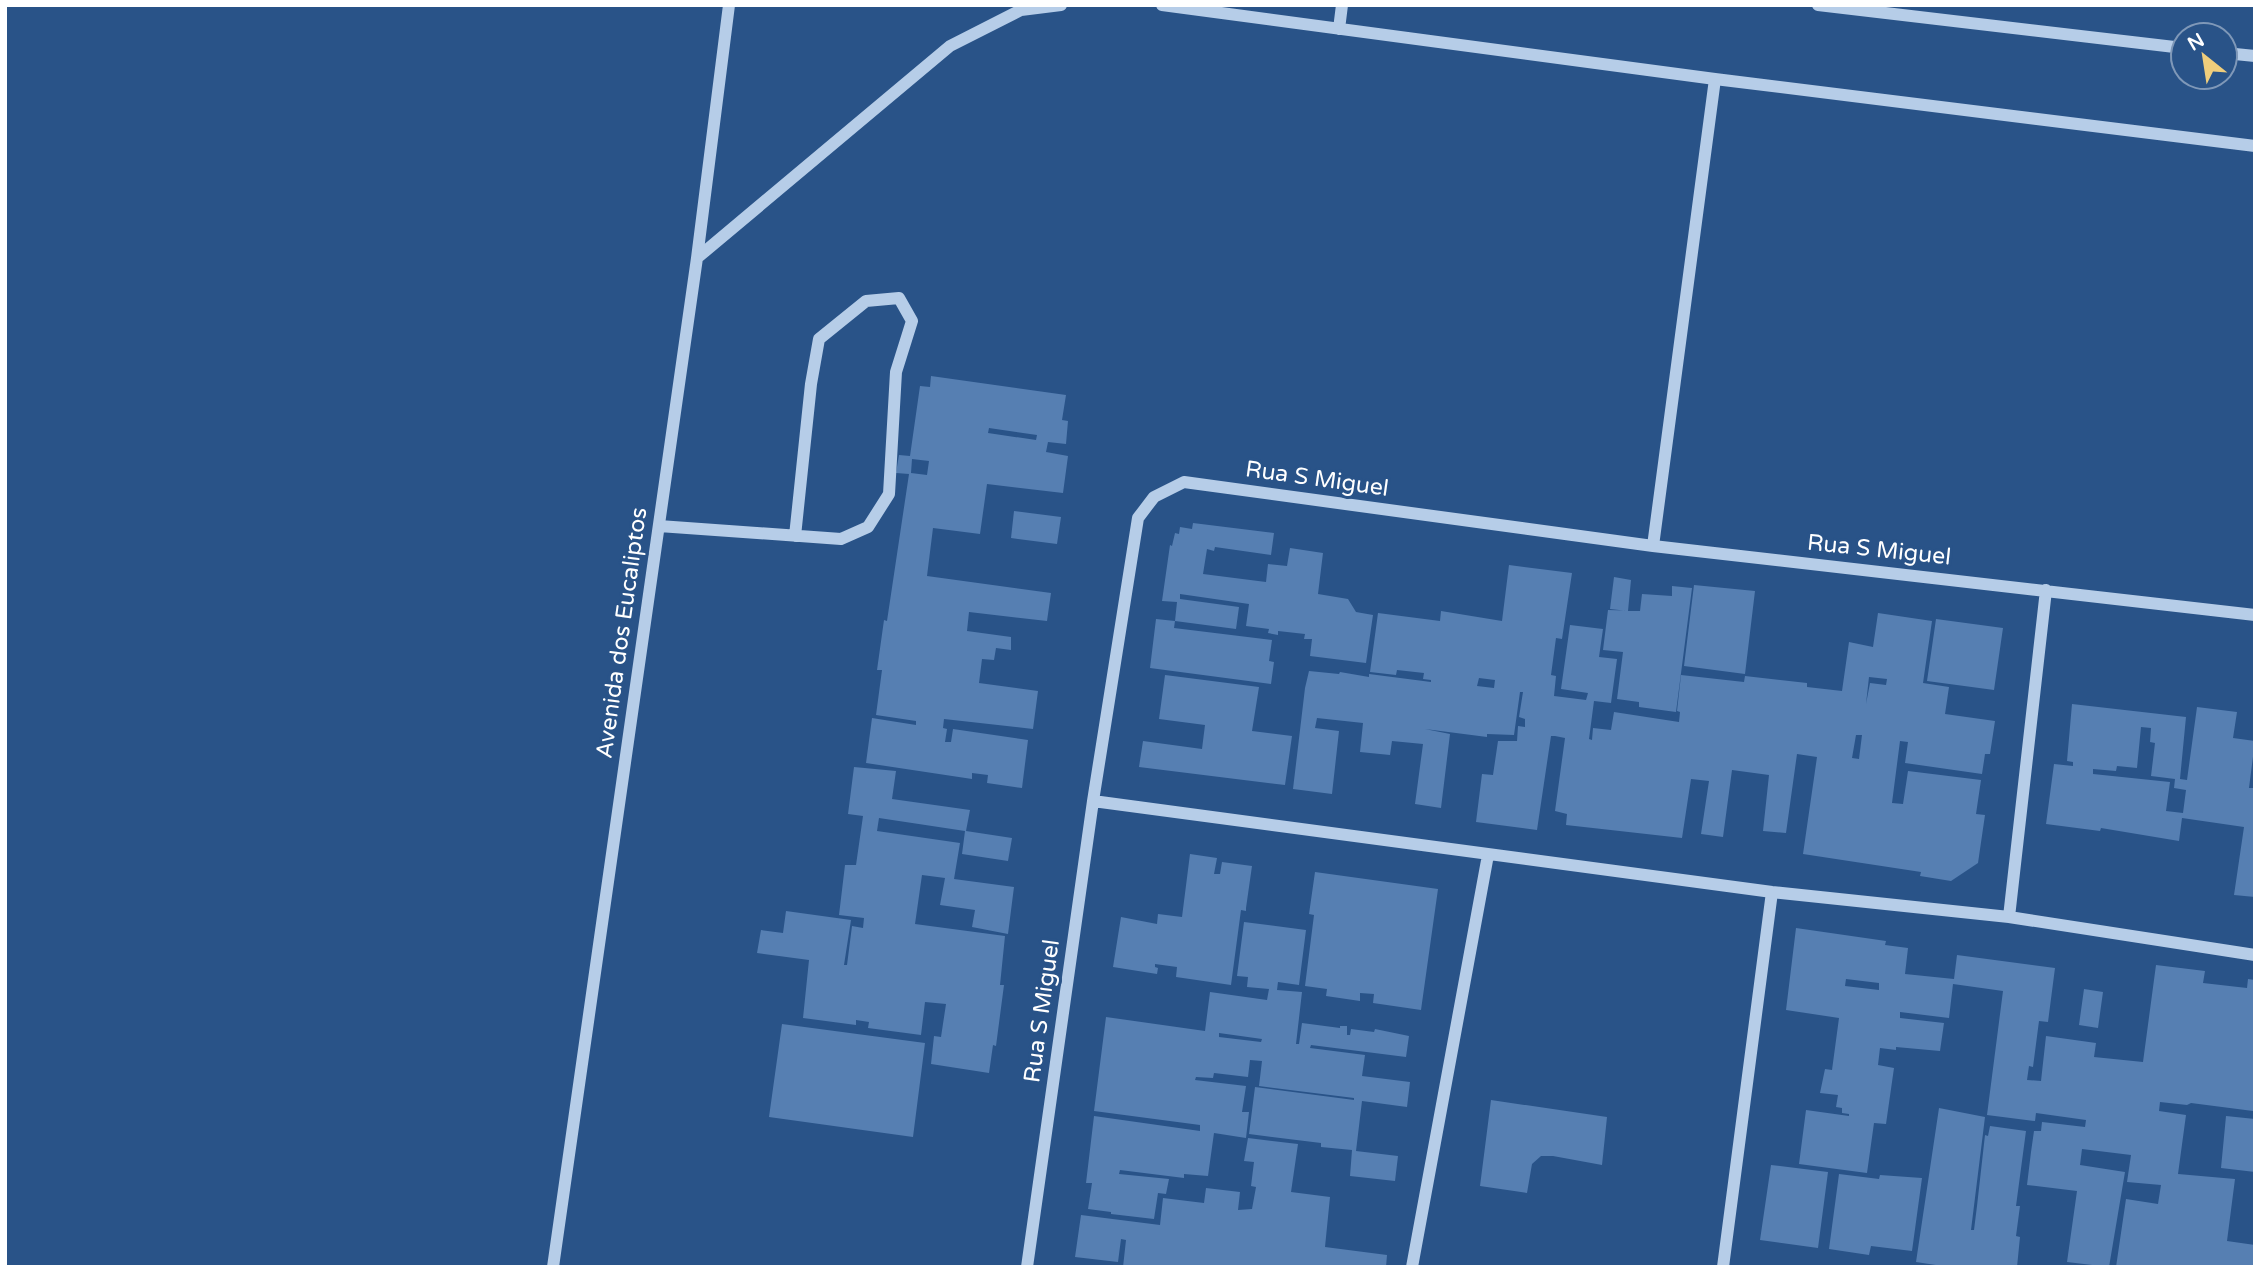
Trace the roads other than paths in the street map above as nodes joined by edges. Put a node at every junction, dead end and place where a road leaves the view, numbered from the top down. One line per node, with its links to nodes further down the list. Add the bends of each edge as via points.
1 (729, 5): 10 (street, Avenida dos Eucaliptos)
2 (1061, 5): 10 (street, via 1021,10 950,46)
3 (1162, 5): 6 (street)
4 (1342, 5): 6 (street)
5 (1818, 5): 7 (street)
6 (1339, 29): 8 (street)
7 (2169, 46)
8 (1715, 79): 9 (street); 13 (street)
9 (2255, 146)
10 (696, 258): 11 (street, Avenida dos Eucaliptos)
11 (659, 526): 12 (street); 21 (street, Avenida dos Eucaliptos)
12 (795, 536): 12 (street, via 841,539 868,527 889,494 896,372 912,321 899,298 866,301 820,339)
13 (1653, 546): 14 (street, Rua S Miguel); 16 (street, Rua S Miguel, via 1184,482 1154,497 1138,518)
14 (2046, 590): 15 (street, Rua S Miguel); 19 (street)
15 (2255, 615)
16 (1093, 801): 17 (street); 22 (street, Rua S Miguel)
17 (1488, 855): 18 (street); 23 (street)
18 (1772, 892): 19 (street); 24 (street)
19 (2009, 917): 20 (street)
20 (2255, 955)
21 (553, 1267)
22 (1027, 1267)
23 (1412, 1267)
24 (1723, 1267)

